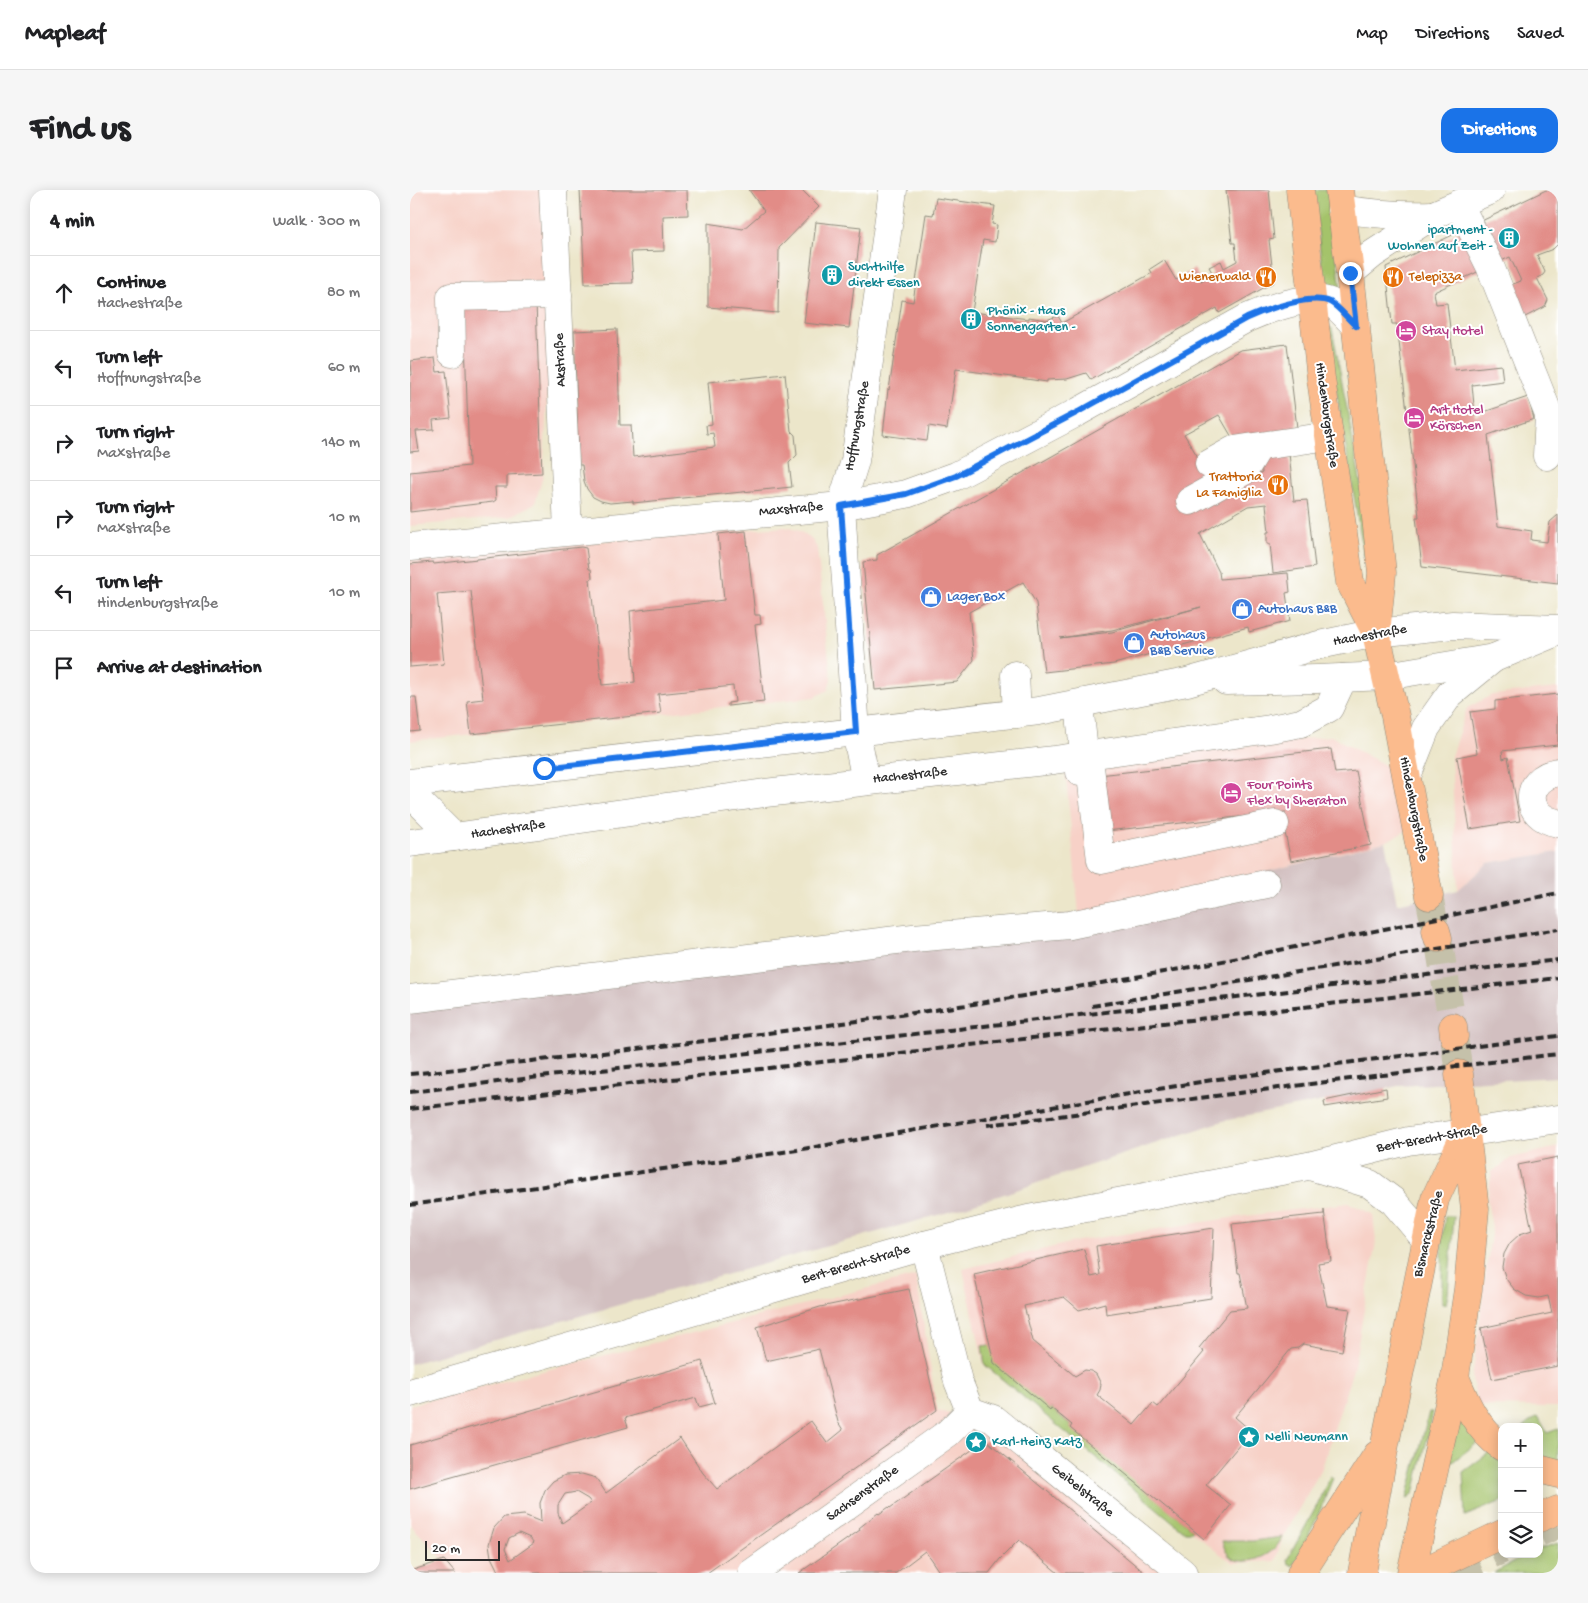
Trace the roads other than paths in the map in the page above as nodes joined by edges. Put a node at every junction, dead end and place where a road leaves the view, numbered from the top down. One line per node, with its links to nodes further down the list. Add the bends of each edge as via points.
1 (553, 190): 9 (street, Akstraße)
2 (893, 190): 18 (street, Hoffnungstraße, via 855,461)
3 (1300, 190): 10 (main road, Hindenburgstraße)
4 (1491, 190): 6 (street)
5 (1340, 199): 7 (street, via 1367,213); 8 (main road, Hindenburgstraße)
6 (1460, 204): 7 (street); 15 (street, via 1490,266 1549,415)
7 (1433, 215): 8 (street)
8 (1350, 273): 11 (main road, Hindenburgstraße)
9 (558, 294): 12 (street, via 451,298); 19 (street, Akstraße)
10 (1312, 300): 11 (street, Maxstraße, via 1330,302); 13 (main road, Hindenburgstraße); 18 (street, Maxstraße, via 1275,306 1247,318 956,476 906,494)
11 (1356, 326): 22 (main road, Hindenburgstraße, via 1382,573)
12 (452, 353)
13 (1329, 436): 14 (street); 22 (main road, Hindenburgstraße, via 1350,582)
14 (1258, 448): 16 (street, via 1234,450); 17 (street, via 1244,471)
15 (1547, 456)
16 (1209, 464)
17 (1190, 501)
18 (841, 506): 19 (street, Maxstraße); 30 (street, Hoffnungstraße)
19 (568, 531): 20 (street, Maxstraße)
20 (410, 547)
21 (1558, 630): 22 (street, Hachestraße, via 1453,625); 23 (street, Hachestraße)
22 (1376, 633): 25 (main road, Hindenburgstraße); 27 (street, Hachestraße)
23 (1494, 658): 25 (street, Hachestraße); 33 (street, via 1450,694 1426,728)
24 (1015, 675): 29 (street)
25 (1386, 676): 26 (street, Hachestraße); 33 (main road, Hindenburgstraße)
26 (1343, 678): 27 (street, Hachestraße); 31 (street, Hachestraße, via 1328,708 1301,723)
27 (1187, 682): 28 (street, Hachestraße)
28 (1079, 704): 29 (street, Hachestraße); 31 (street)
29 (1017, 714): 30 (street, Hachestraße)
30 (856, 732): 34 (street, Hoffnungstraße); 35 (street, Hachestraße)
31 (1084, 759): 34 (street, Hachestraße); 38 (street, via 1090,768 1101,860); 41 (street, via 1080,769 1091,864)
32 (1558, 772): 37 (street, via 1539,780 1532,789 1531,800 1535,811 1545,820)
33 (1407, 776): 43 (main road, Hindenburgstraße)
34 (866, 781): 39 (street, Hachestraße)
35 (410, 783)
36 (410, 793): 39 (street, Hachestraße)
37 (1558, 823)
38 (1275, 824)
39 (454, 838): 40 (street, Hachestraße)
40 (410, 843)
41 (1098, 862)
42 (1266, 884): 44 (street, via 1070,925 913,938)
43 (1429, 896)
44 (410, 1000)
45 (1459, 1074): 47 (main road)
46 (1558, 1119): 47 (street, Bert-Brecht-Straße)
47 (1466, 1132): 48 (street, Bert-Brecht-Straße, via 1408,1141); 49 (main road, Bismarckstraße, via 1435,1199); 51 (main road, via 1475,1209 1468,1289)
48 (1308, 1166): 49 (street, Bert-Brecht-Straße, via 1370,1184 1393,1200); 50 (street, Bert-Brecht-Straße, via 1028,1219)
49 (1426, 1240): 54 (main road, Bismarckstraße)
50 (924, 1245): 52 (street, Bert-Brecht-Straße); 53 (street, via 958,1381)
51 (1455, 1377): 55 (main road, via 1478,1425); 65 (main road)
52 (410, 1393)
53 (970, 1411): 61 (street, Sachsenstraße, via 948,1433); 62 (street, Geibelstraße, via 993,1419)
54 (1385, 1444): 63 (main road); 64 (main road, Bismarckstraße)
55 (1498, 1444)
56 (1543, 1470): 57 (main road)
57 (1558, 1474)
58 (1558, 1510): 59 (main road)
59 (1543, 1516)
60 (1498, 1536): 66 (main road)
61 (764, 1569)
62 (1183, 1573)
63 (1301, 1573)
64 (1362, 1573)
65 (1411, 1573)
66 (1420, 1573)

